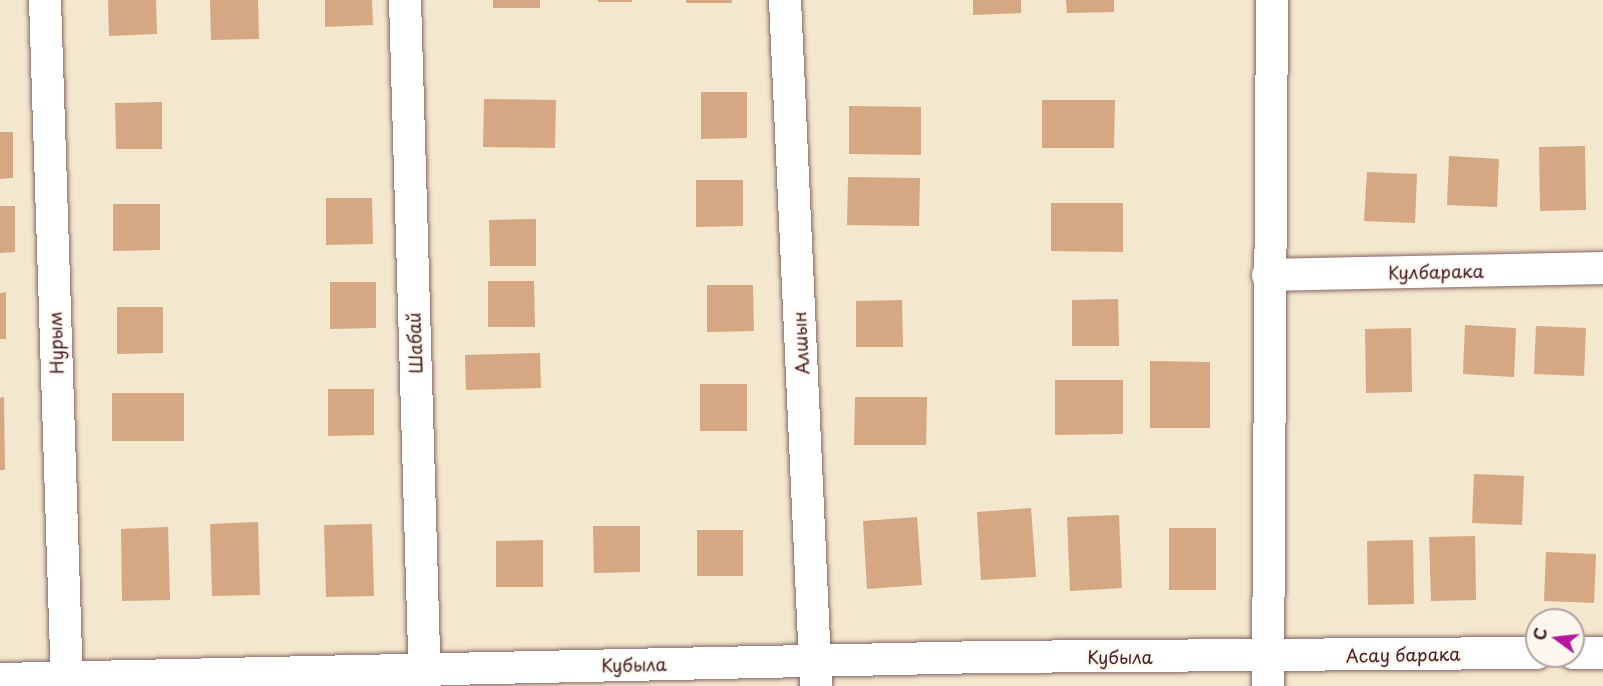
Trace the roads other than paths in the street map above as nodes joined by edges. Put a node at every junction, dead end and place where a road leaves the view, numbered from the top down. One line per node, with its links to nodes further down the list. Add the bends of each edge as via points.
1 (45, 0): 14 (street, Нурым)
2 (405, 0): 12 (street, Шабай)
3 (785, 0): 11 (street, Алшын)
4 (1272, 0): 6 (street)
5 (1603, 268): 6 (street, Кулбарака)
6 (1268, 275): 10 (street)
7 (1603, 652): 8 (street)
8 (1585, 653)
9 (1525, 654): 10 (street, Асау барака)
10 (1268, 671): 11 (street, Кубыла)
11 (816, 674): 12 (street, Кубыла)
12 (425, 678): 14 (street, Кубыла)
13 (0, 679): 14 (street, Кубыла)
14 (67, 682)

